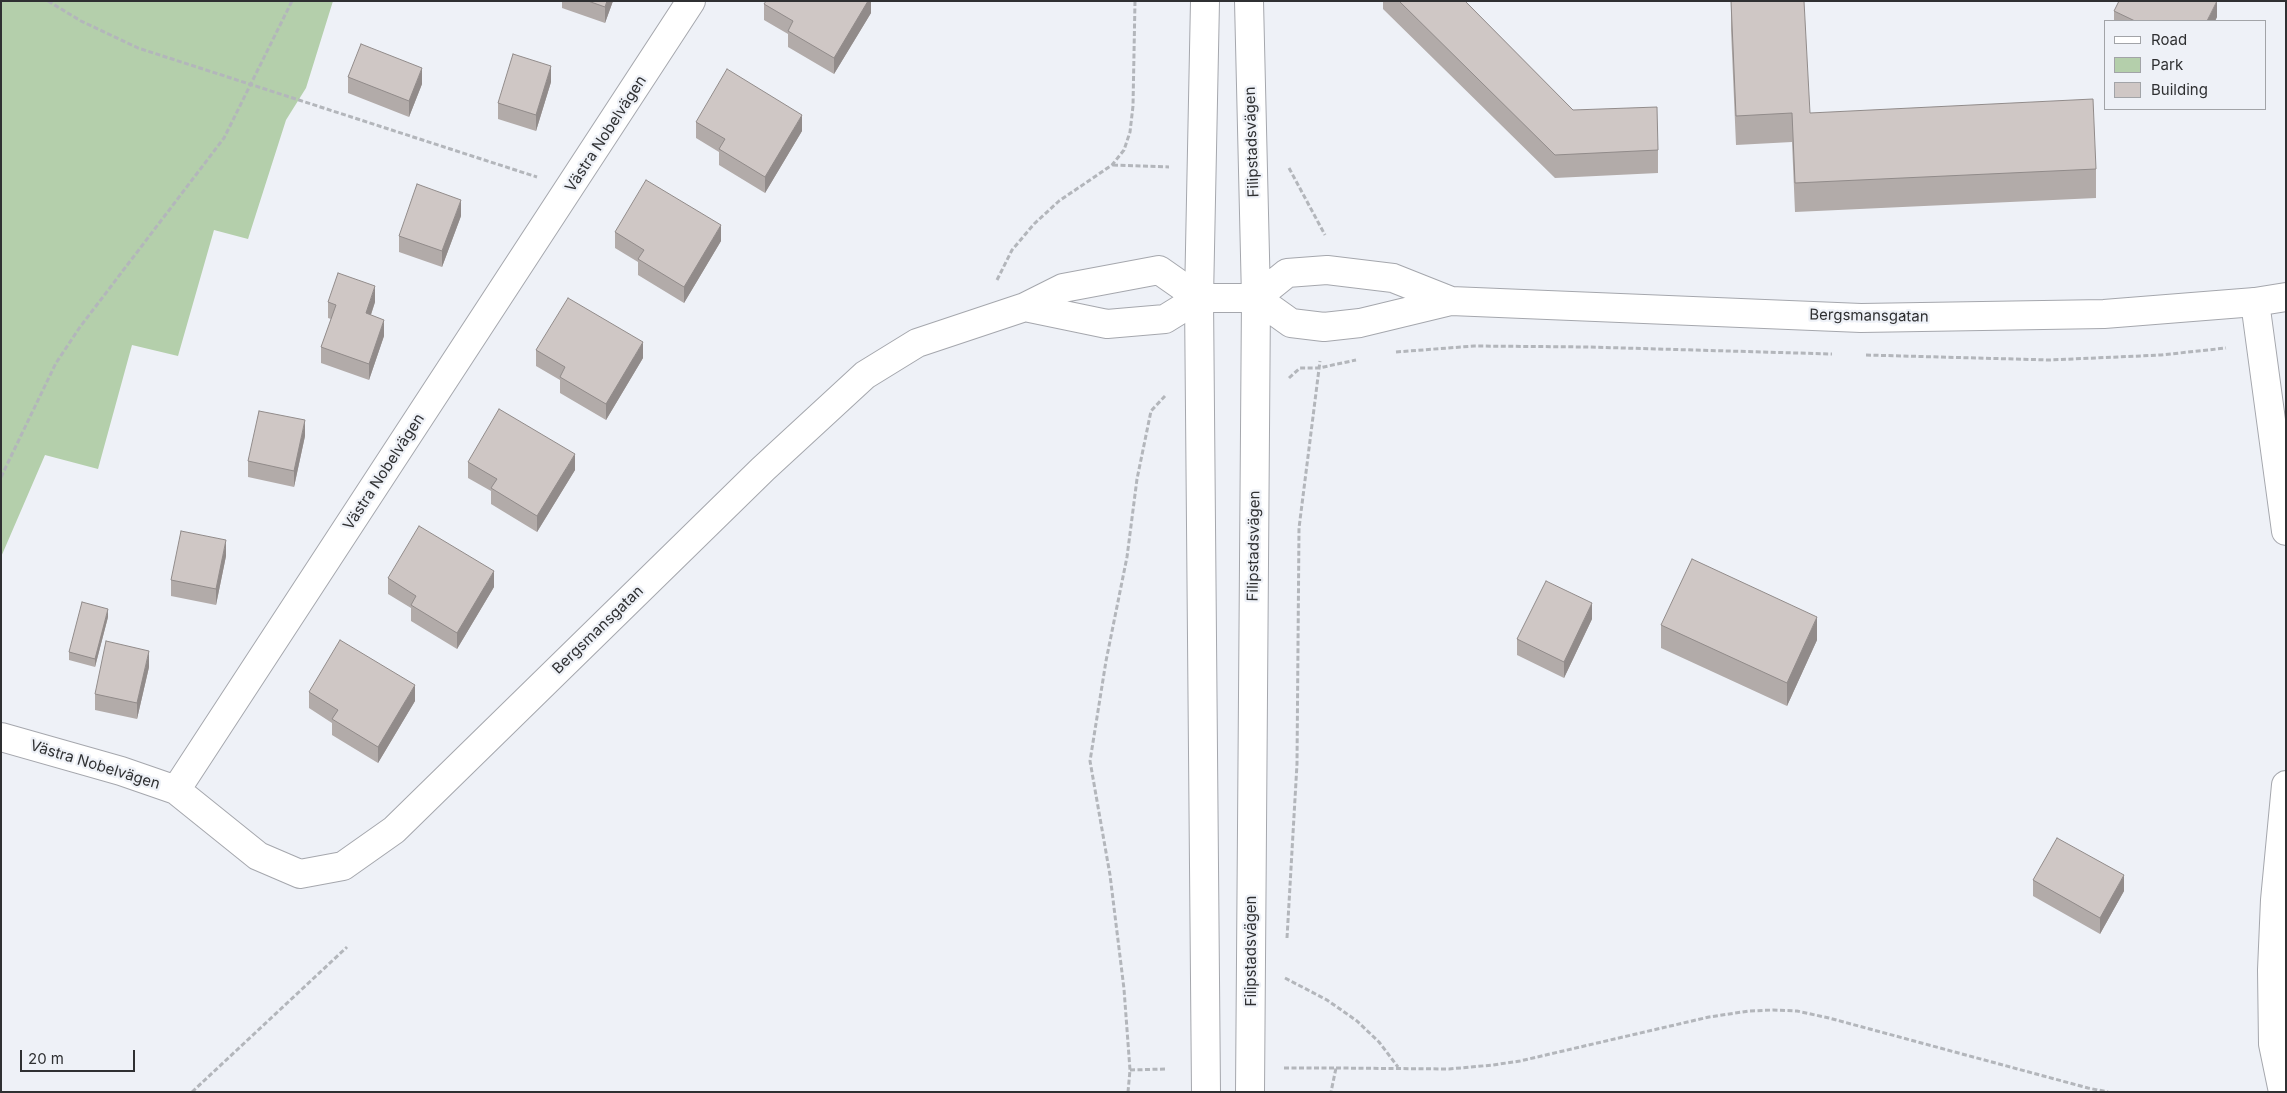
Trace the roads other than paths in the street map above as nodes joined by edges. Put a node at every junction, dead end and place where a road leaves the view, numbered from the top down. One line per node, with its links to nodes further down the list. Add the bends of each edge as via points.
1 (692, 1): 13 (street, Västra Nobelvägen)
2 (1206, 1): 5 (street)
3 (1249, 1): 6 (street, Filipstadsvägen)
4 (2286, 297): 8 (street, Bergsmansgatan)
5 (1199, 298): 6 (street); 9 (street, Bergsmansgatan, via 1165,319 1107,324); 9 (street, Bergsmansgatan, via 1158,270 1063,288); 14 (street)
6 (1256, 298): 7 (street, Bergsmansgatan, via 1291,323 1324,327 1360,323); 7 (street, Bergsmansgatan, via 1287,273 1327,270 1393,278); 15 (street, Filipstadsvägen)
7 (1451, 301): 8 (street, Bergsmansgatan, via 1861,318 2104,314)
8 (2255, 302): 10 (street)
9 (1025, 308): 13 (street, Bergsmansgatan, via 917,343 865,375 756,476 394,830 343,866 300,874 258,856)
10 (2286, 530)
11 (1, 737): 13 (street, Västra Nobelvägen)
12 (2286, 785): 16 (street, via 2272,970 2273,1044)
13 (176, 790)
14 (1206, 1092)
15 (1250, 1092)
16 (2283, 1092)

